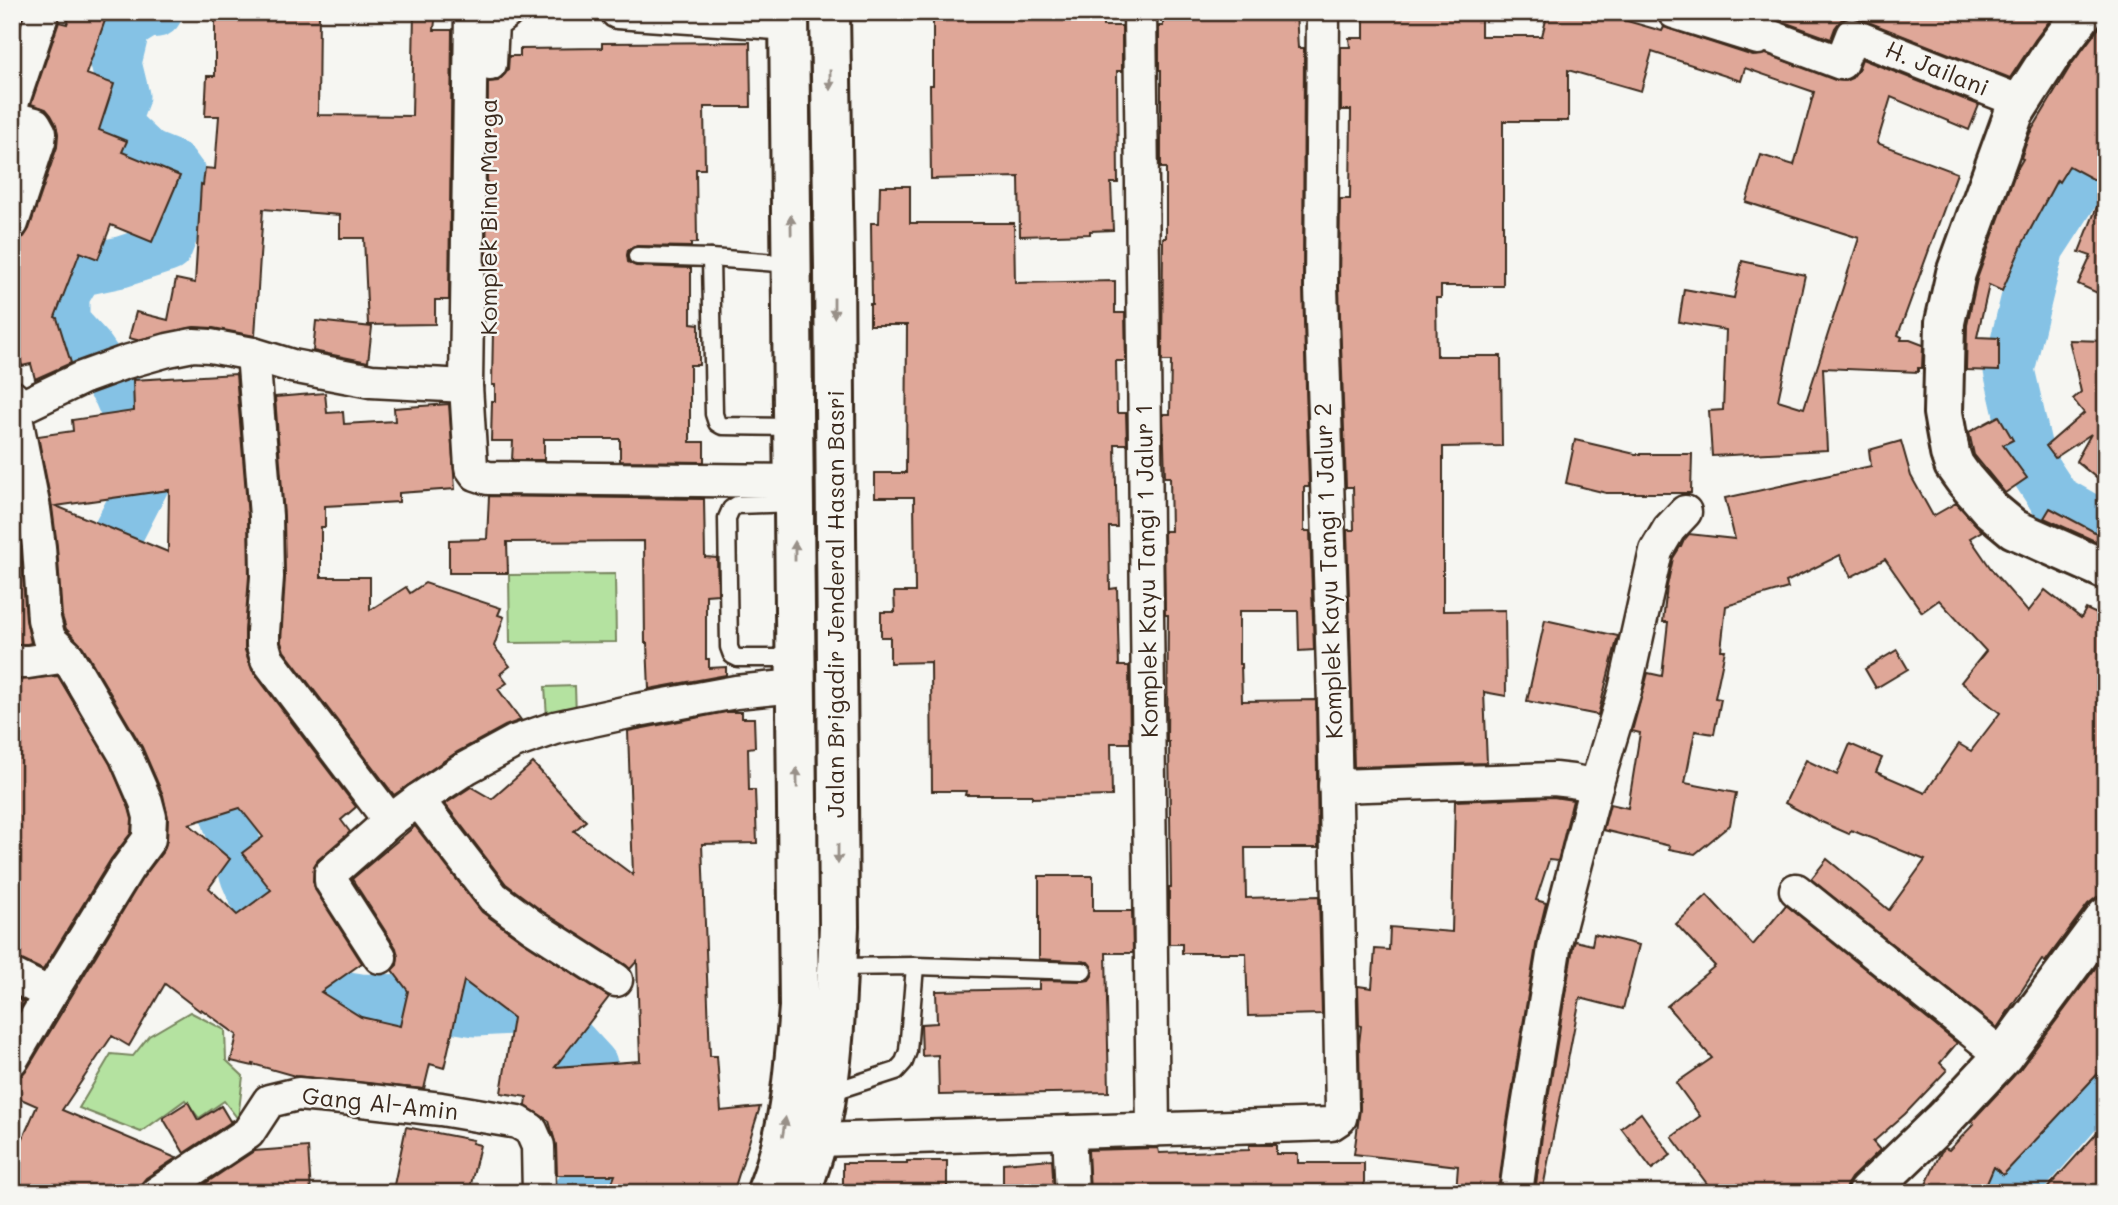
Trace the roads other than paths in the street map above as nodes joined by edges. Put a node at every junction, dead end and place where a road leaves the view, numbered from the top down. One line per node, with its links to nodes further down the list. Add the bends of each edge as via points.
1 (43, 12): 12 (street)
2 (471, 12): 20 (street)
3 (507, 12): 23 (street, Komplek Bina Marga, via 495,20 491,30)
4 (617, 12): 10 (street)
5 (830, 12): 18 (main road, Jalan Brigadir Jenderal Hasan Basri, one-way to 18)
6 (1140, 12): 48 (street, Komplek Kayu Tangi 1 Jalur 1)
7 (1323, 12): 30 (street, Komplek Kayu Tangi 1 Jalur 2, via 1321,287)
8 (1674, 12): 11 (street, H. Jailani, via 1758,38 1761,33 1841,63 1852,35)
9 (2084, 12): 11 (main road)
10 (789, 18): 17 (main road, Jalan Brigadir Jenderal Hasan Basri, one-way to 10)
11 (2021, 102): 26 (main road, via 1950,295 1945,322 1945,433 1954,466 1990,509 2014,528)
12 (12, 104)
13 (12, 118): 14 (street, via 35,124 40,133)
14 (12, 223)
15 (637, 256): 16 (lane)
16 (711, 258): 17 (lane); 22 (lane, via 717,423)
17 (791, 264): 18 (main road); 22 (main road, Jalan Brigadir Jenderal Hasan Basri)
18 (834, 268): 36 (main road, Jalan Brigadir Jenderal Hasan Basri, one-way to 36)
19 (253, 354): 20 (street, via 371,381); 21 (street, via 193,345 168,350); 33 (street, via 266,516 262,632 267,659)
20 (466, 386): 24 (street, via 469,463 476,474 488,478)
21 (13, 405): 27 (street, via 34,509 44,619 50,639)
22 (794, 427): 24 (main road, Jalan Brigadir Jenderal Hasan Basri)
23 (487, 430)
24 (794, 492): 29 (main road, Jalan Brigadir Jenderal Hasan Basri, one-way to 24); 29 (lane, via 737,505 727,518 732,655)
25 (1685, 512): 31 (street, via 1656,551 1626,690)
26 (2106, 570)
27 (67, 656): 28 (street); 44 (street, via 126,757 146,802 150,828 149,839)
28 (12, 662)
29 (796, 672): 32 (street, via 736,692 555,728 514,742); 37 (main road, Jalan Brigadir Jenderal Hasan Basri, one-way to 29)
30 (1335, 786): 31 (street, via 1554,779); 48 (street, Komplek Kayu Tangi 1 Jalur 2, via 1340,1118 1331,1124)
31 (1596, 786): 56 (street, via 1555,943)
32 (418, 800): 33 (street); 43 (street, via 494,897)
33 (390, 821): 38 (street, via 331,873 331,881)
34 (1796, 890): 45 (street)
35 (2106, 917): 45 (main road)
36 (839, 926): 37 (main road); 40 (main road, Jalan Brigadir Jenderal Hasan Basri)
37 (800, 927): 53 (main road, Jalan Brigadir Jenderal Hasan Basri, one-way to 37, via 781,1151 794,1068)
38 (380, 957)
39 (915, 966): 40 (lane); 41 (lane); 47 (lane, via 904,1062 896,1070)
40 (837, 967): 47 (main road, Jalan Brigadir Jenderal Hasan Basri)
41 (1083, 971)
42 (12, 975): 44 (street)
43 (616, 979)
44 (50, 994): 46 (street)
45 (2003, 1056): 57 (main road)
46 (12, 1059)
47 (827, 1093): 50 (main road, Jalan Brigadir Jenderal Hasan Basri)
48 (1153, 1130): 49 (street)
49 (1069, 1132): 50 (street); 55 (street)
50 (817, 1140): 54 (main road, Jalan Brigadir Jenderal Hasan Basri)
51 (157, 1193): 52 (street, Gang Al-Amin, via 248,1133 269,1101 298,1094 518,1122 531,1130 538,1146)
52 (539, 1193)
53 (766, 1193)
54 (801, 1193)
55 (1072, 1193)
56 (1516, 1193)
57 (1867, 1193)

